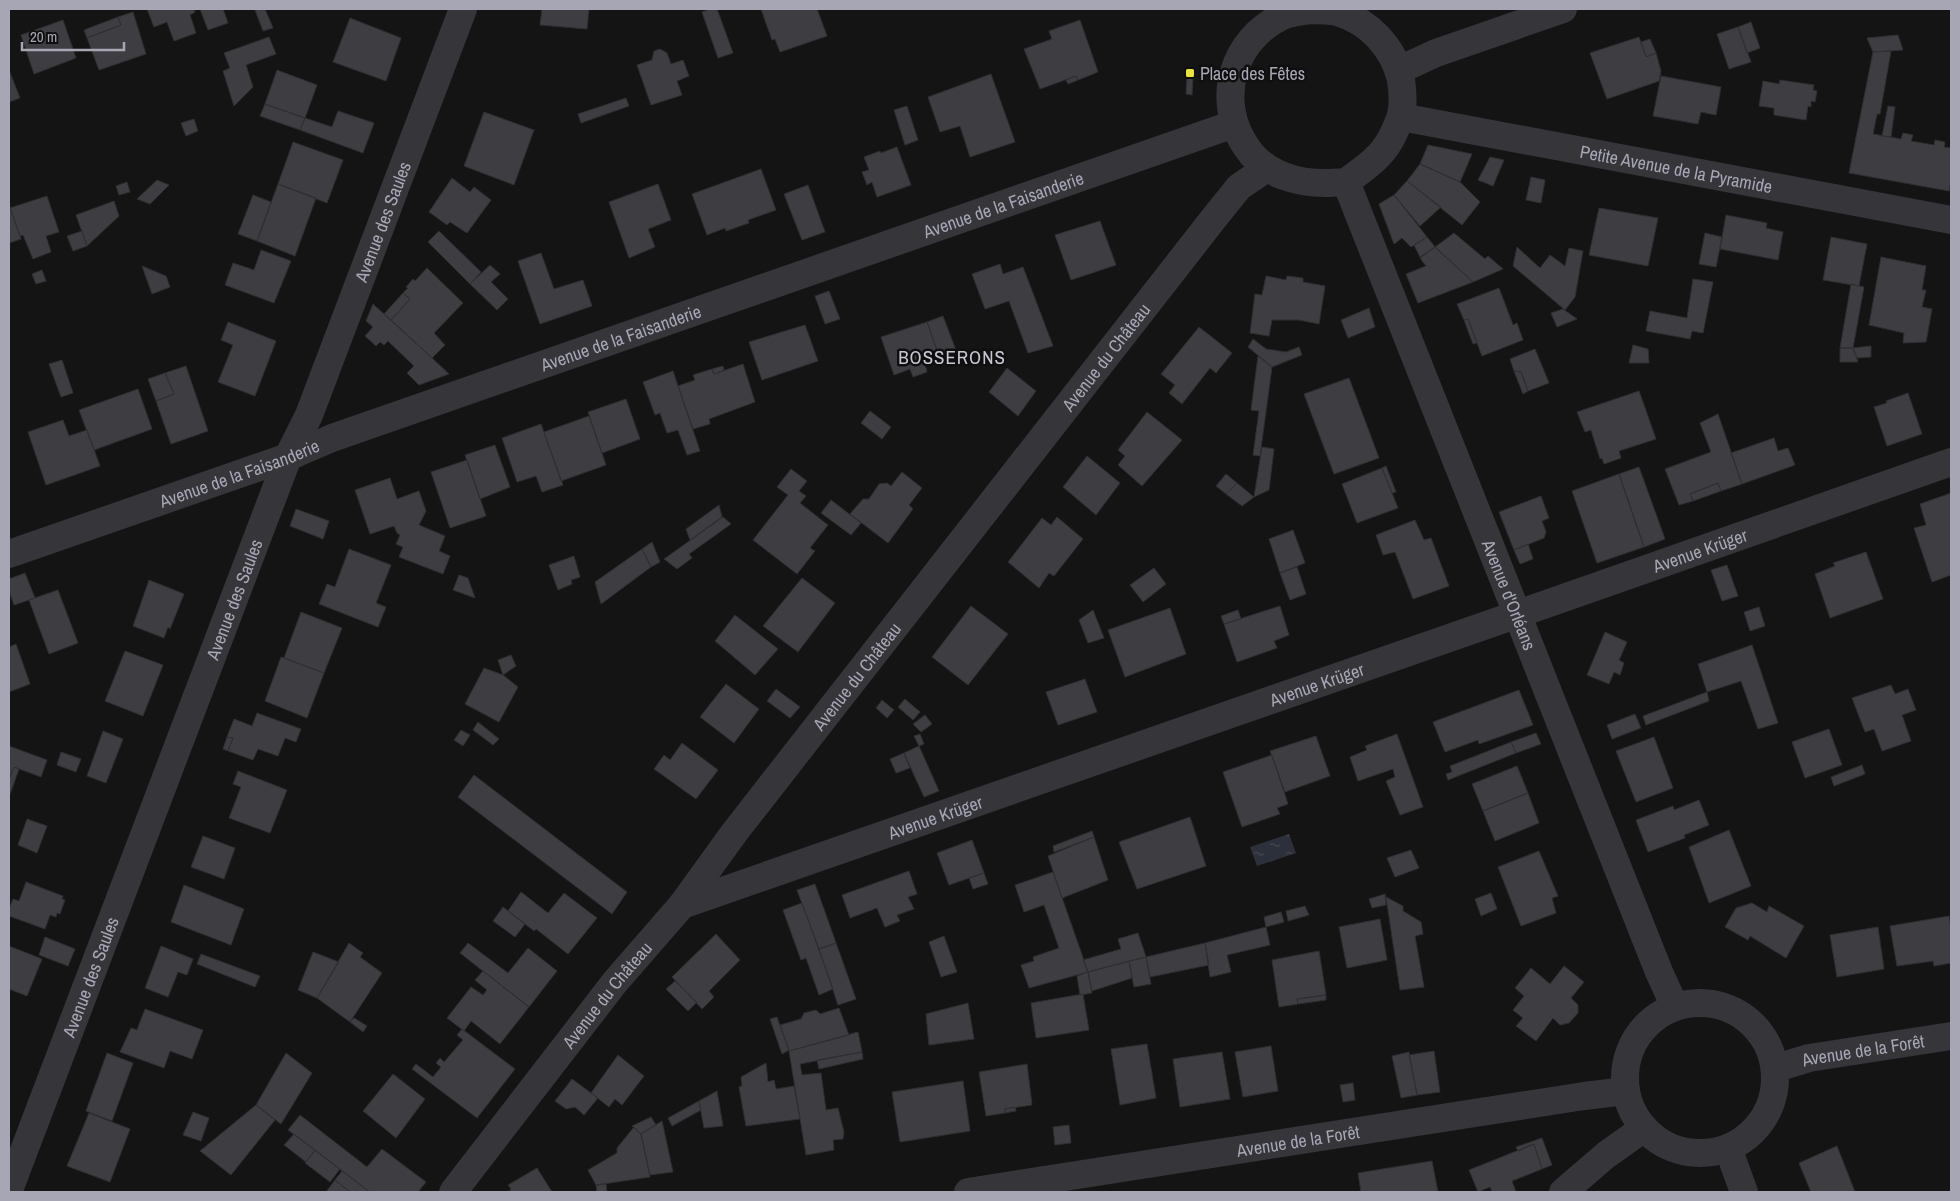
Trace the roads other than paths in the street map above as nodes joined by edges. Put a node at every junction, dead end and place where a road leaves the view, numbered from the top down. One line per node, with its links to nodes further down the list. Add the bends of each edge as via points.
1 (463, 9): 11 (street, Avenue des Saules, via 309,415)
2 (1563, 9): 5 (street, via 1436,53)
3 (1284, 12): 4 (street); 7 (street, via 1244,48 1233,72 1229,98)
4 (1352, 13): 5 (street, via 1377,34)
5 (1399, 70): 6 (street, via 1404,93)
6 (1401, 117): 9 (street, via 1390,142 1378,157); 10 (street, Petite Avenue de la Pyramide)
7 (1234, 124): 8 (street, via 1247,149); 11 (street, Avenue de la Faisanderie, via 332,438)
8 (1267, 168): 9 (street, via 1294,180); 15 (street, Avenue du Château, via 1239,187 1214,218 734,833)
9 (1346, 182): 14 (street, Avenue d'Orléans)
10 (1951, 220)
11 (288, 457): 13 (street, Avenue de la Faisanderie); 22 (street, Avenue des Saules)
12 (1951, 462): 14 (street, Avenue Krüger)
13 (9, 554)
14 (1516, 615): 15 (street, Avenue Krüger); 16 (street, Avenue d'Orléans, via 1658,972)
15 (682, 905): 23 (street, Avenue du Château, via 615,982)
16 (1675, 1007): 18 (street, via 1696,1003 1719,1005 1739,1014 1757,1028 1769,1046); 19 (street, via 1646,1024 1636,1037 1626,1070)
17 (1951, 1036): 18 (street, Avenue de la Forêt, via 1809,1058)
18 (1776, 1068): 21 (street, via 1775,1093 1766,1116 1749,1136)
19 (1626, 1091): 20 (street); 24 (street, Avenue de la Forêt)
20 (1644, 1128): 21 (street, via 1658,1140 1692,1153); 25 (street)
21 (1728, 1148): 26 (street)
22 (9, 1190)
23 (453, 1192)
24 (968, 1192)
25 (1563, 1192)
26 (1744, 1192)

